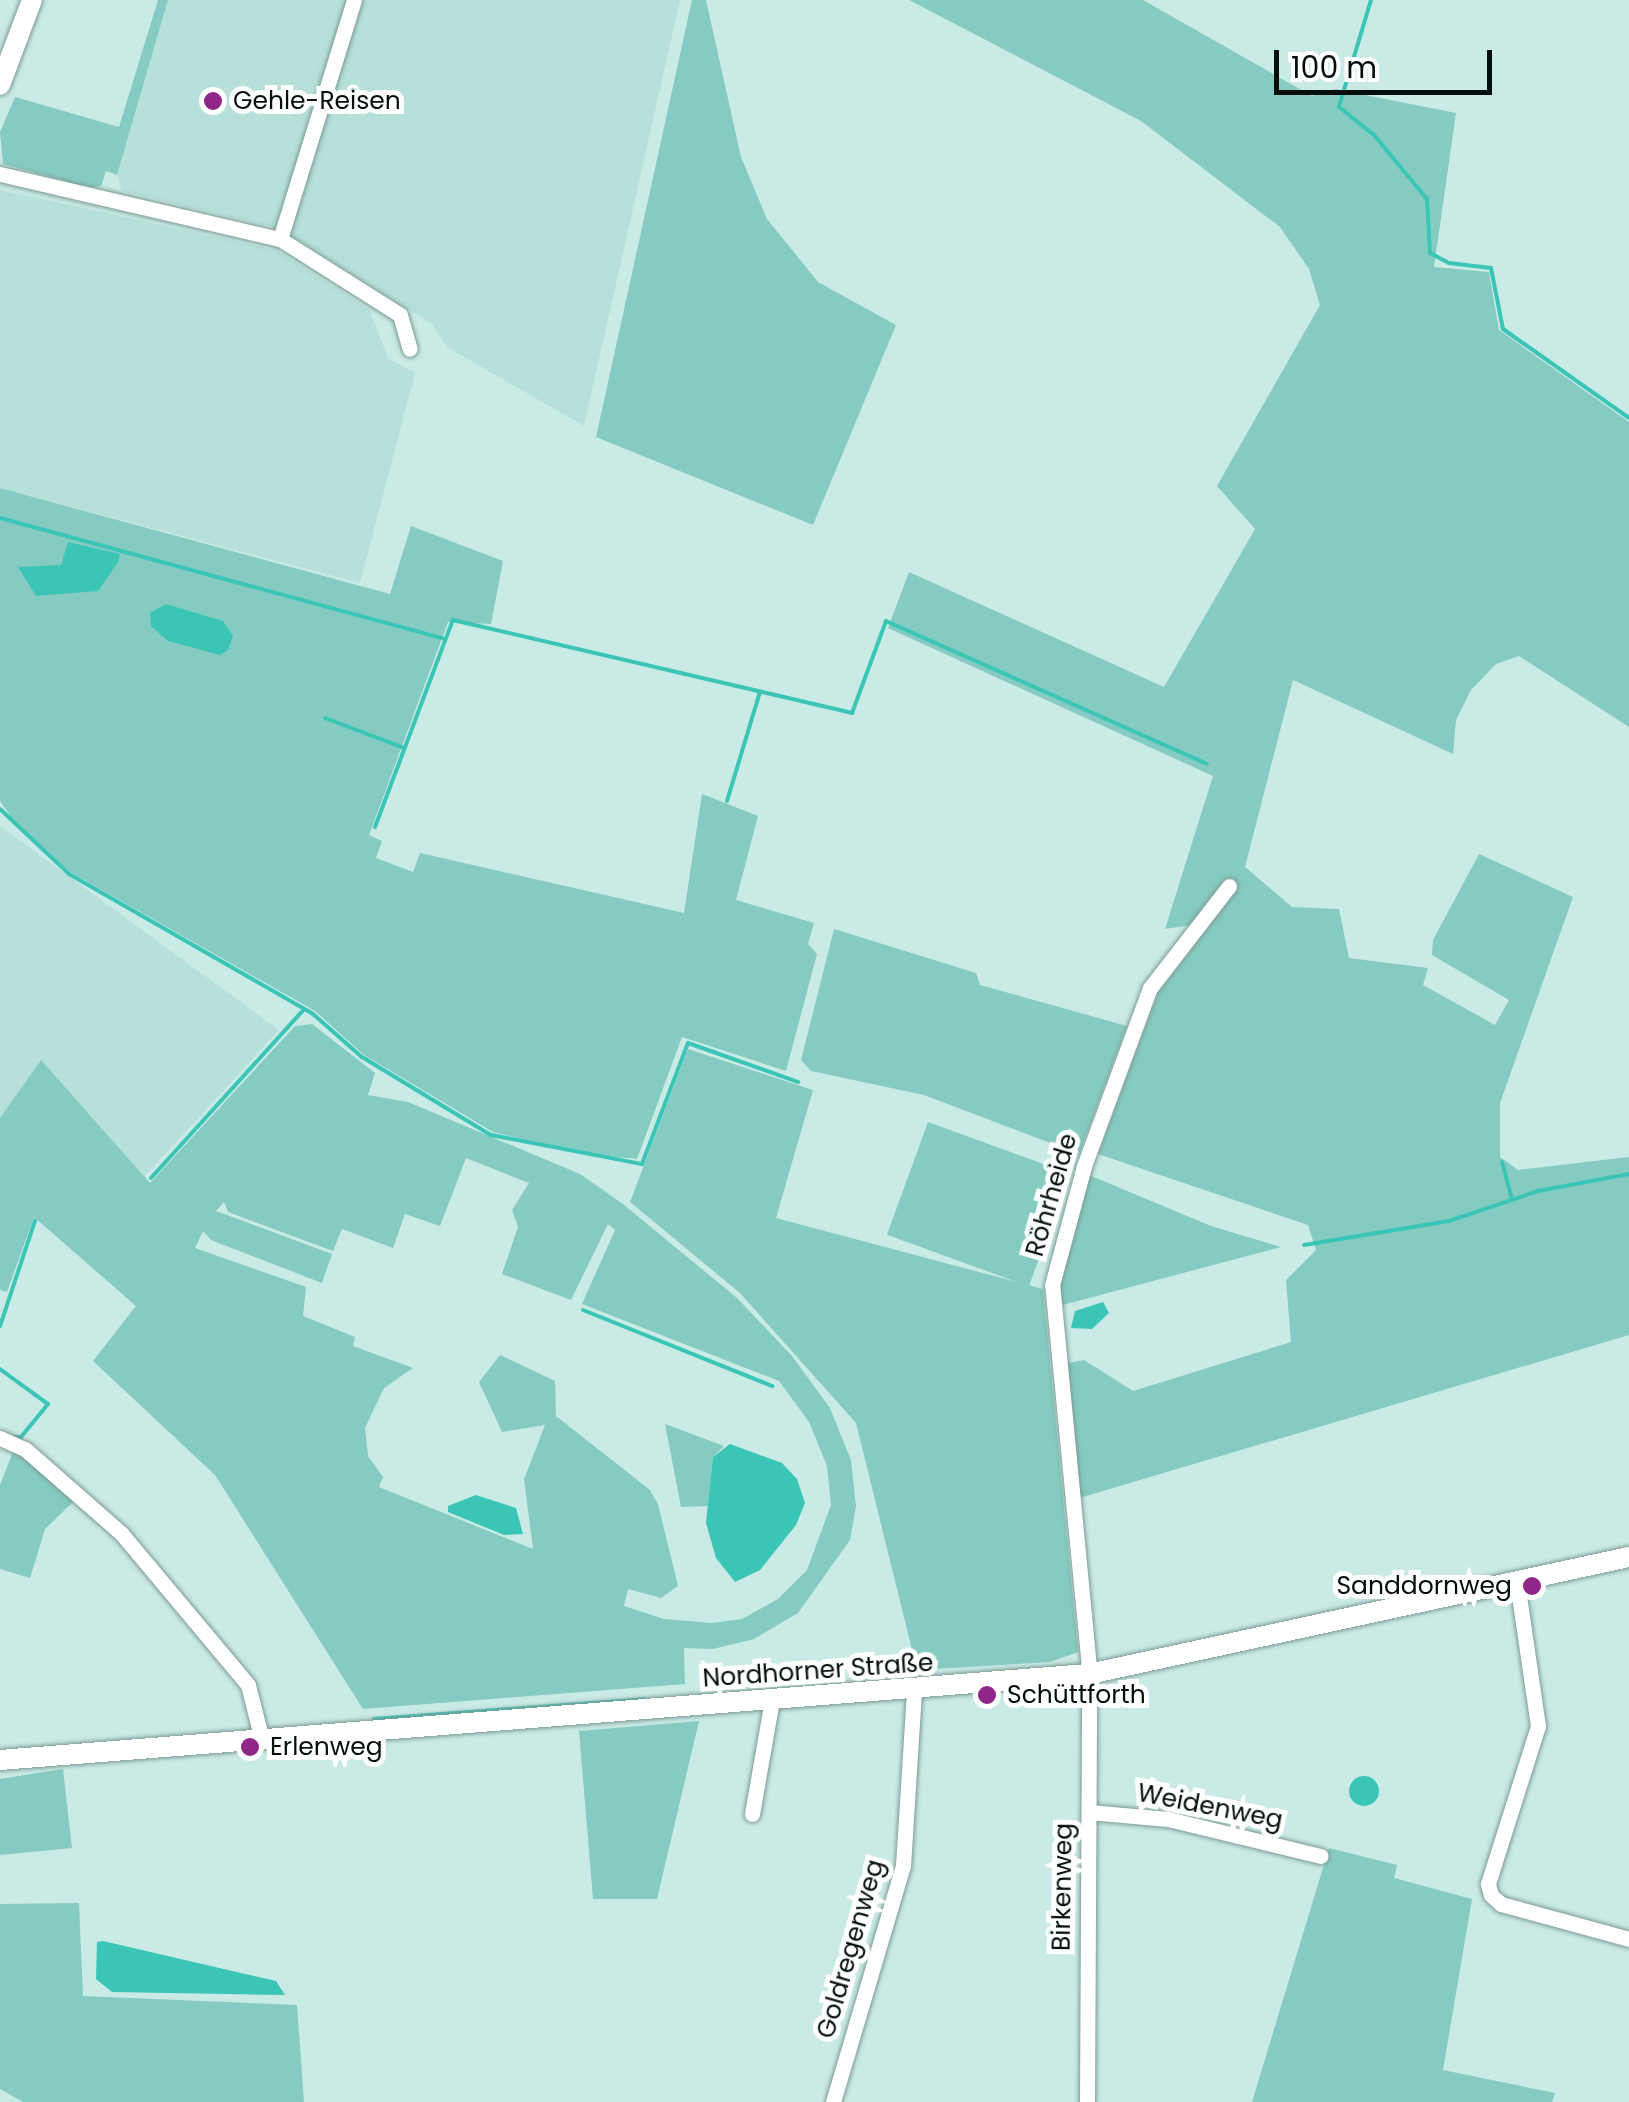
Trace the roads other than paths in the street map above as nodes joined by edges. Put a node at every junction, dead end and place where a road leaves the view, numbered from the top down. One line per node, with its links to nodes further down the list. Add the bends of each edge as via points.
1 (32, 0): 3 (street)
2 (354, 0): 5 (street)
3 (0, 84)
4 (0, 174): 5 (street)
5 (280, 239): 6 (street, via 400,315)
6 (410, 349)
7 (1229, 886): 12 (street, Röhrheide, via 1150,988 1084,1166 1052,1285)
8 (3, 1439): 9 (street); 15 (street, via 66,1485 147,1563 248,1686)
9 (0, 1458)
10 (1629, 1557): 11 (street, Nordhorner Straße)
11 (1516, 1582): 12 (street, Nordhorner Straße); 20 (street, via 1538,1726 1488,1884 1491,1895 1501,1904)
12 (1089, 1674): 13 (street, Nordhorner Straße); 17 (street, Birkenweg)
13 (914, 1688): 14 (street, Nordhorner Straße); 21 (street, Goldregenweg, via 903,1866)
14 (772, 1699): 15 (street, Nordhorner Straße); 18 (street)
15 (261, 1736): 16 (street, Nordhorner Straße)
16 (0, 1760)
17 (1089, 1812): 19 (street, Weidenweg, via 1168,1819); 22 (street, Birkenweg)
18 (752, 1814)
19 (1321, 1856)
20 (1629, 1939)
21 (833, 2102)
22 (1087, 2102)

